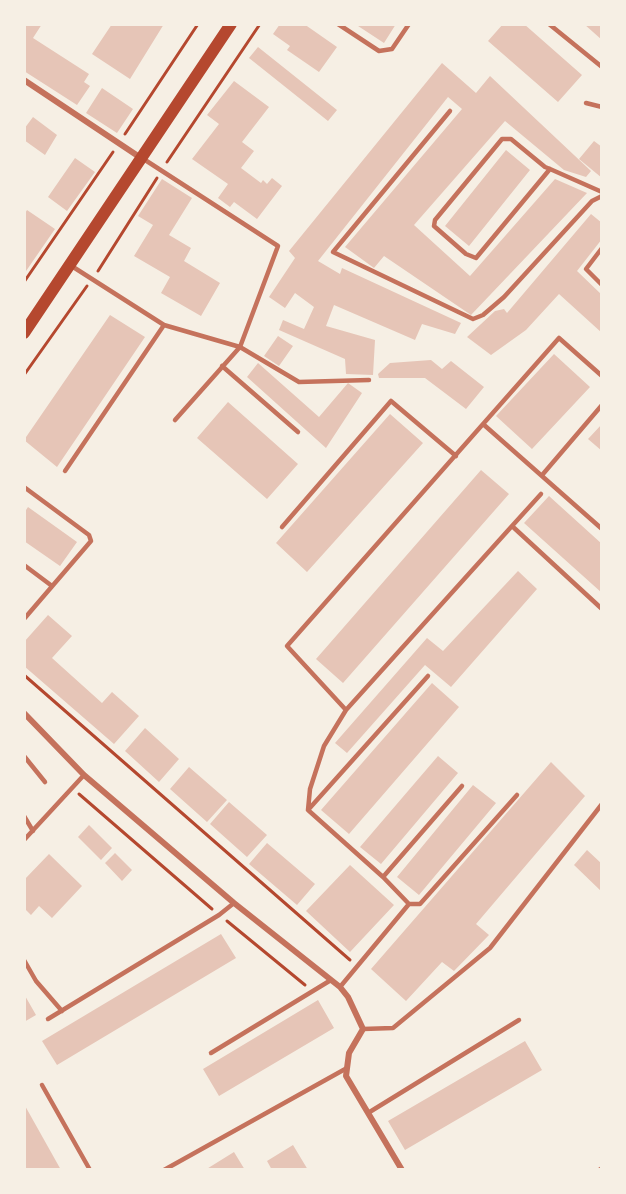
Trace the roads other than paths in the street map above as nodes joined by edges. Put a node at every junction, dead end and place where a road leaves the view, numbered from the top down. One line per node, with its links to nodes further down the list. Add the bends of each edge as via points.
1 (231, 24): 10 (main road)
2 (338, 24): 3 (lane, via 379,51 392,49)
3 (410, 24)
4 (549, 24): 5 (lane)
5 (602, 67)
6 (24, 81): 10 (street)
7 (586, 103): 8 (lane)
8 (602, 107)
9 (450, 111): 12 (lane, via 333,252 473,319 504,297)
10 (142, 158): 14 (main road); 18 (lane, via 278,246)
11 (550, 169): 11 (lane, via 511,139 502,139 434,226 476,258); 12 (lane)
12 (602, 194)
13 (602, 248): 15 (lane, via 586,269)
14 (69, 265): 16 (lane); 17 (main road)
15 (602, 285)
16 (164, 325): 18 (lane); 27 (lane)
17 (24, 333)
18 (240, 347): 19 (lane); 21 (lane, via 299,382)
19 (222, 366): 23 (lane); 25 (lane)
20 (602, 376): 24 (lane, via 559,338)
21 (369, 380)
22 (602, 405): 28 (lane)
23 (175, 420)
24 (483, 424): 26 (lane); 33 (lane)
25 (298, 432)
26 (456, 456): 32 (lane, via 391,401); 39 (lane, via 287,646)
27 (65, 471)
28 (543, 474)
29 (24, 487): 35 (lane, via 89,535 91,541)
30 (541, 494): 31 (lane)
31 (512, 526): 36 (lane); 39 (lane)
32 (282, 527)
33 (602, 529)
34 (24, 565): 35 (lane)
35 (52, 586): 37 (lane)
36 (602, 609)
37 (24, 620)
38 (428, 676): 47 (lane)
39 (346, 710): 47 (lane, via 324,746 310,789)
40 (24, 713): 42 (street)
41 (24, 756): 43 (lane)
42 (84, 775): 49 (lane); 52 (street)
43 (45, 782)
44 (462, 786): 51 (lane)
45 (516, 795): 53 (lane, via 420,904)
46 (602, 804): 60 (lane, via 490,948 393,1028)
47 (308, 810): 51 (lane)
48 (24, 816): 49 (lane)
49 (33, 831): 50 (lane)
50 (24, 840)
51 (383, 877): 53 (lane)
52 (234, 903): 55 (street); 57 (lane)
53 (409, 904): 56 (lane)
54 (24, 960): 57 (lane)
55 (331, 980): 56 (street); 61 (lane)
56 (340, 987): 60 (street)
57 (62, 1011): 58 (lane)
58 (48, 1019)
59 (519, 1020): 64 (lane)
60 (363, 1029): 62 (street, via 349,1053)
61 (211, 1053)
62 (348, 1068): 64 (street, via 346,1076); 66 (lane)
63 (42, 1086): 65 (lane)
64 (368, 1113): 67 (street)
65 (90, 1170)
66 (164, 1170)
67 (402, 1170)

